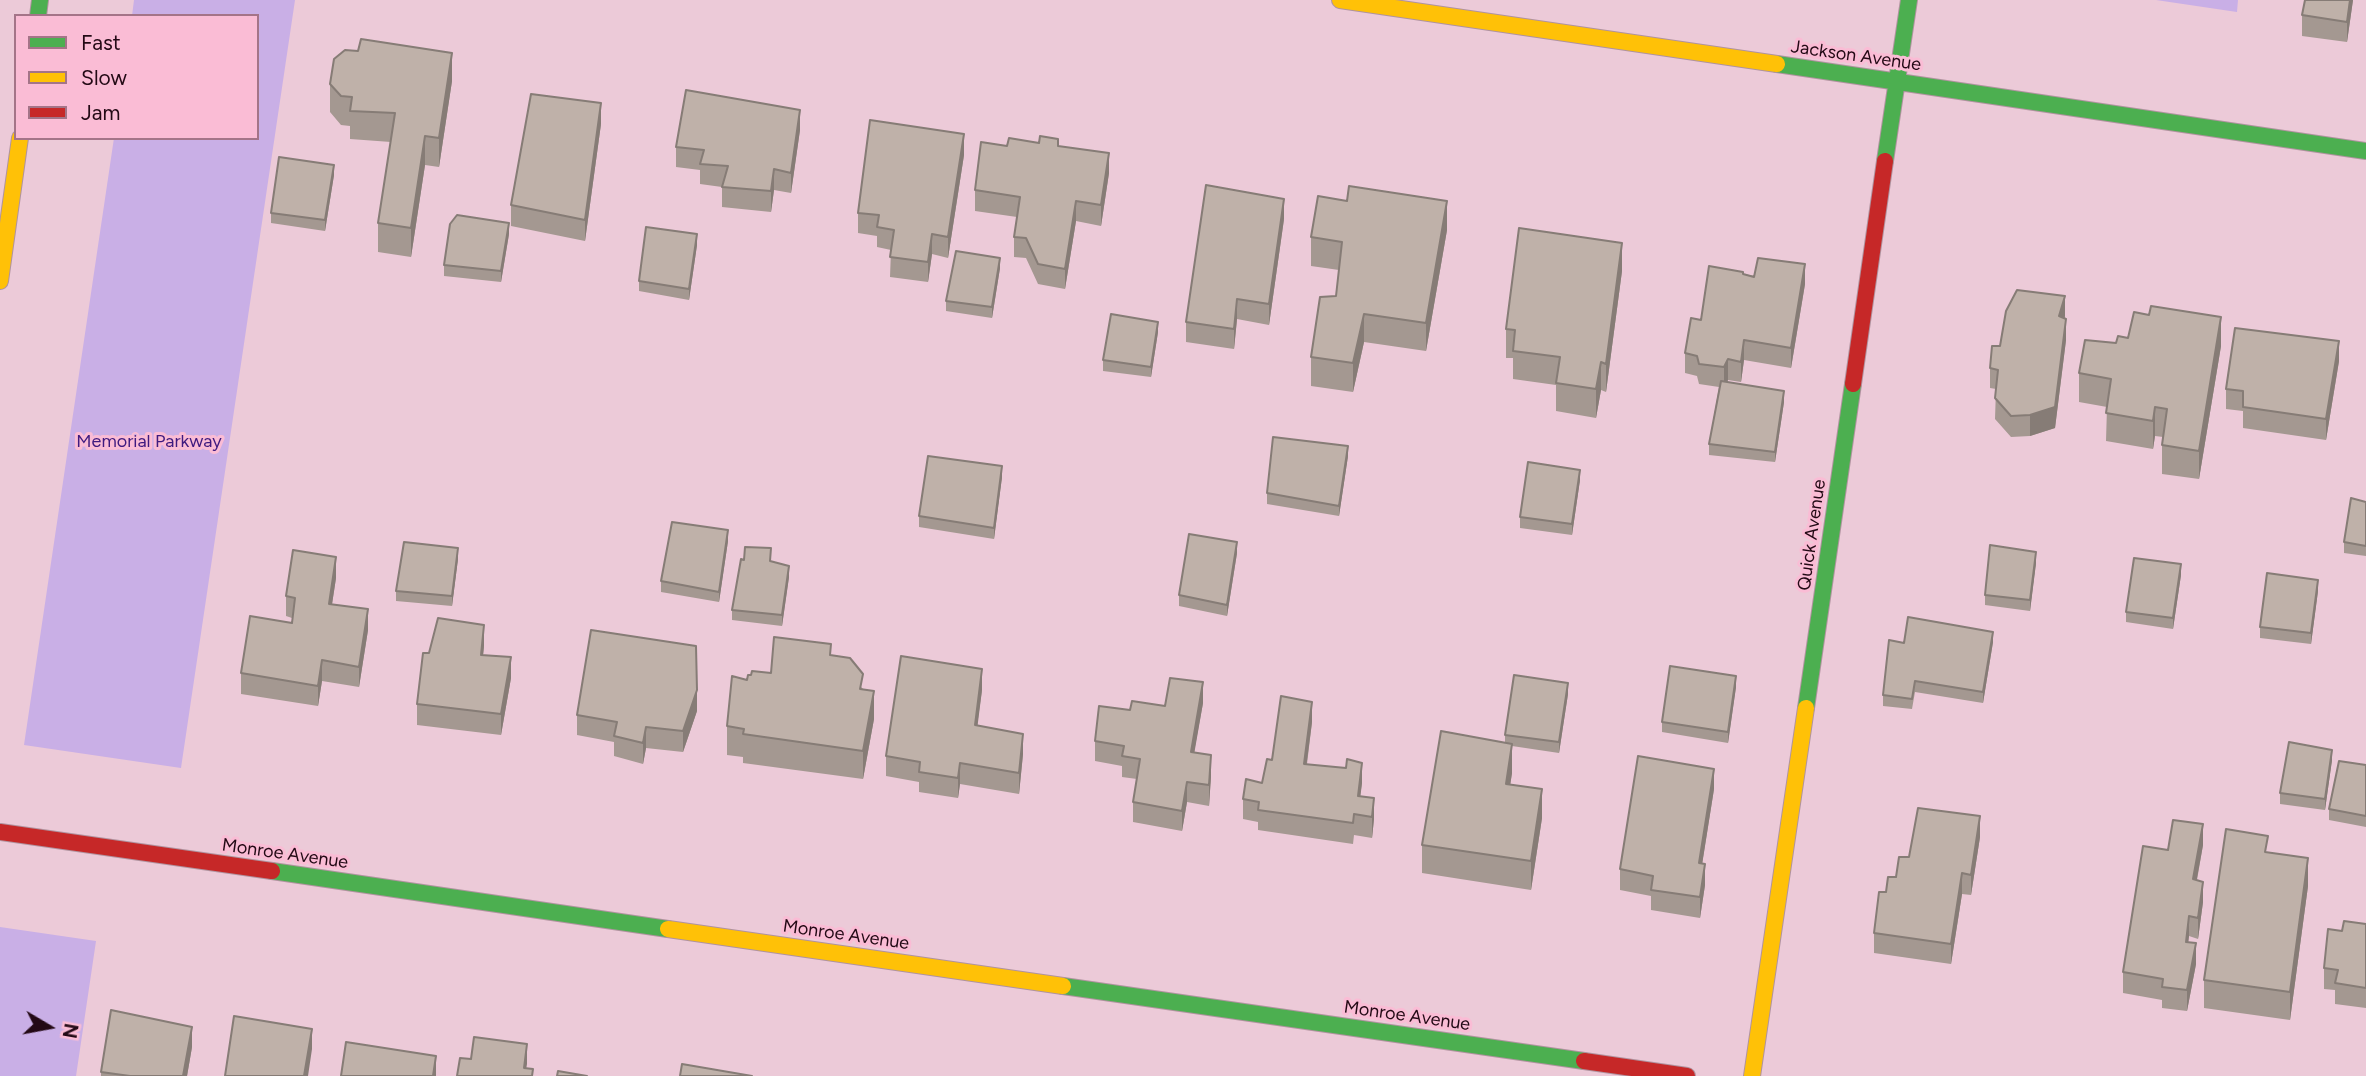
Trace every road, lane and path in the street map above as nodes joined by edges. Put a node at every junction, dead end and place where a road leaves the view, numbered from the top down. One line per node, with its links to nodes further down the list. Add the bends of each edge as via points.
1 (1340, 0): 3 (street, Jackson Avenue)
2 (1909, 0): 3 (street, Quick Avenue)
3 (1897, 82): 5 (street, Jackson Avenue); 9 (street, Quick Avenue)
4 (20, 140): 6 (street)
5 (2366, 151)
6 (0, 281)
7 (0, 832): 8 (street, Monroe Avenue)
8 (1687, 1076)
9 (1752, 1076)

